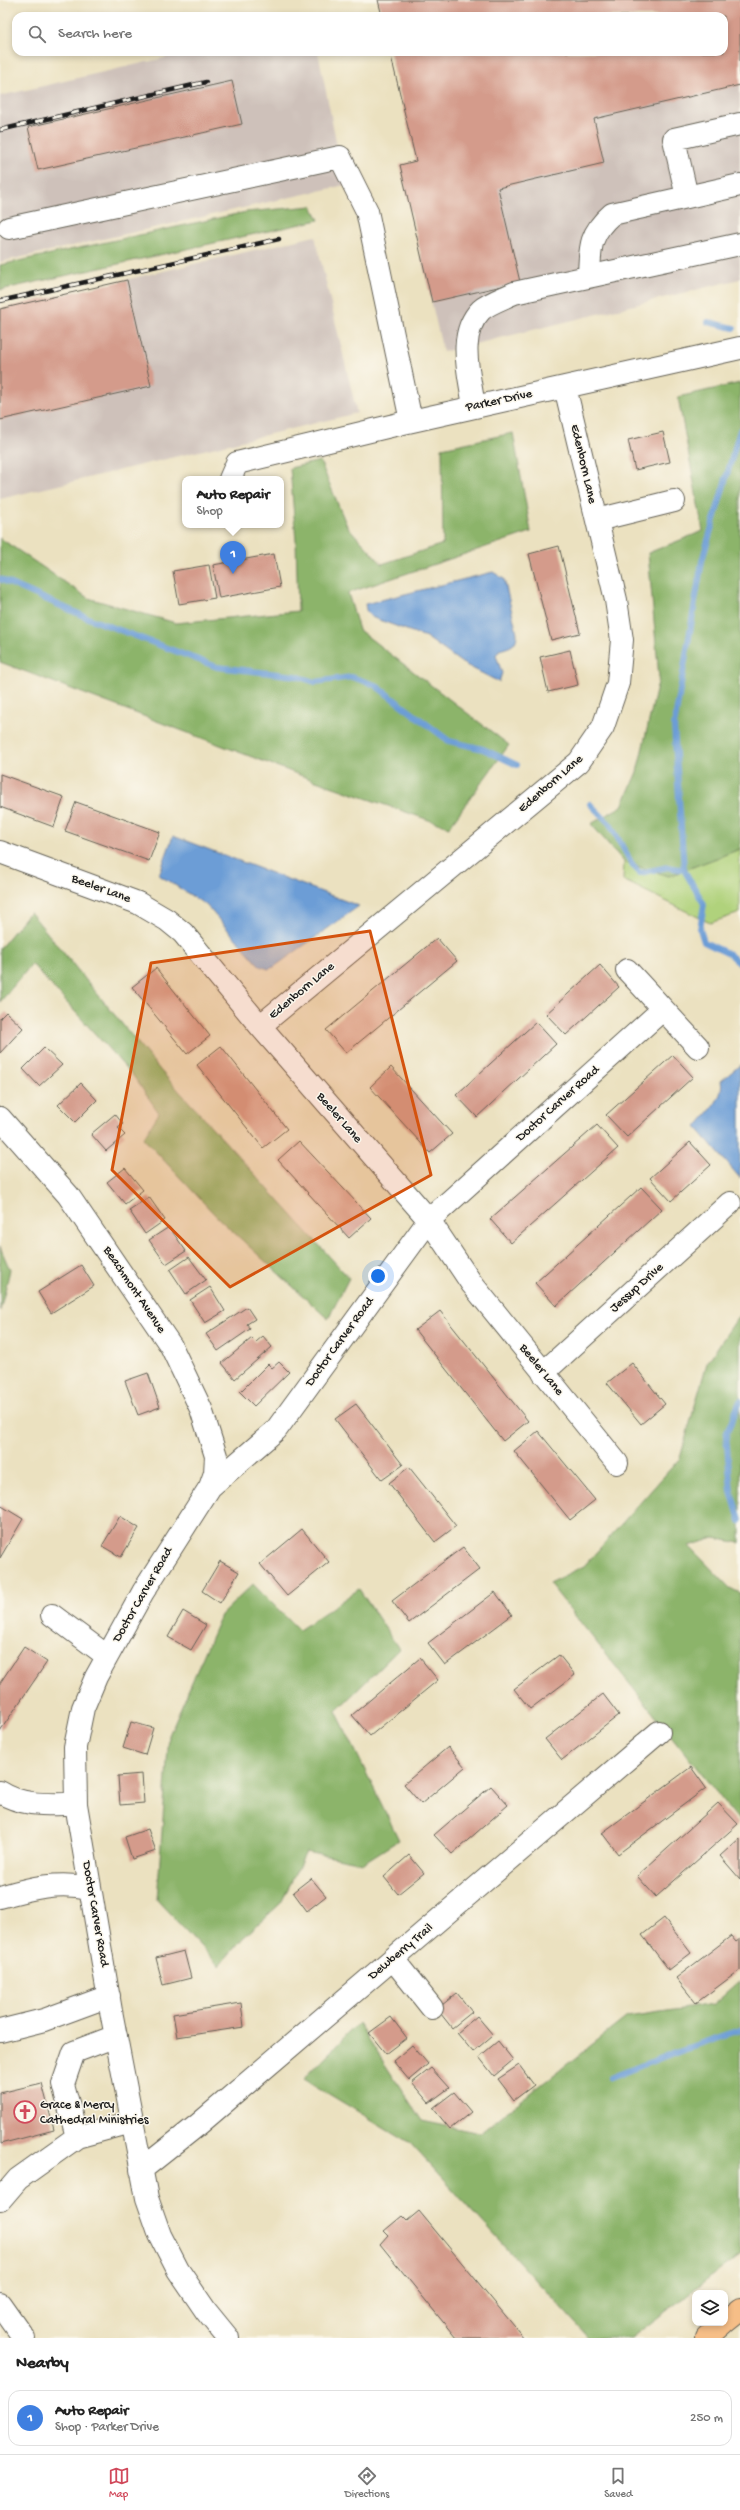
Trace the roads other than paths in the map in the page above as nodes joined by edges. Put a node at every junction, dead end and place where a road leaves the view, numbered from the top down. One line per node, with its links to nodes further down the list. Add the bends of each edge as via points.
1 (740, 124): 3 (street, via 674,139)
2 (740, 185): 3 (street)
3 (687, 197): 6 (street, via 612,214 600,225 591,242)
4 (9, 228): 10 (street, via 340,157 367,211)
5 (740, 244): 6 (street)
6 (589, 277): 9 (street, via 514,293 482,310 469,328 466,346)
7 (740, 348): 8 (street, Parker Drive)
8 (565, 387): 9 (street, Parker Drive); 13 (street, Edenborn Lane)
9 (474, 407): 10 (street, Parker Drive)
10 (411, 421): 11 (street, Parker Drive, via 237,463)
11 (231, 476)
12 (674, 501): 13 (street)
13 (597, 520): 17 (street, Edenborn Lane, via 616,600 622,640 618,683 603,727 579,762)
14 (0, 852): 17 (street, Beeler Lane, via 138,903 167,920 183,933)
15 (627, 970): 16 (street)
16 (662, 1010): 18 (street); 21 (street, Doctor Carver Road)
17 (260, 1026): 21 (street, Beeler Lane)
18 (698, 1047)
19 (0, 1118): 24 (street, Beachmont Avenue, via 68,1195 171,1346 201,1409 216,1456 216,1473)
20 (730, 1203): 22 (street, Jessup Drive)
21 (429, 1220): 22 (street, Beeler Lane, via 472,1284); 24 (street, Doctor Carver Road, via 276,1430)
22 (544, 1373): 23 (street, Beeler Lane)
23 (617, 1463)
24 (210, 1487): 26 (street, Doctor Carver Road, via 143,1592)
25 (52, 1615): 26 (street)
26 (107, 1656): 29 (street, Doctor Carver Road, via 83,1708 74,1747)
27 (659, 1732): 32 (street, Dewberry Trail)
28 (0, 1792): 29 (street, via 17,1801 36,1804)
29 (76, 1804): 30 (street, Doctor Carver Road)
30 (90, 1888): 31 (street, via 71,1884 36,1886); 33 (street, Doctor Carver Road)
31 (0, 1897)
32 (393, 1959): 34 (street); 39 (street, Dewberry Trail)
33 (109, 1996): 35 (street, via 44,2020); 36 (street, Doctor Carver Road)
34 (432, 2008)
35 (0, 2031)
36 (116, 2036): 37 (street, Doctor Carver Road); 38 (street, via 74,2052 63,2084)
37 (132, 2122): 38 (street); 39 (street, Doctor Carver Road)
38 (76, 2137): 40 (street, via 18,2179)
39 (141, 2170): 46 (street, Doctor Carver Road, via 147,2198 160,2235 174,2263 206,2312)
40 (0, 2200)
41 (0, 2304): 45 (street)
42 (740, 2310): 43 (main road)
43 (728, 2320)
44 (721, 2326): 47 (main road)
45 (24, 2338)
46 (228, 2338)
47 (706, 2338)

